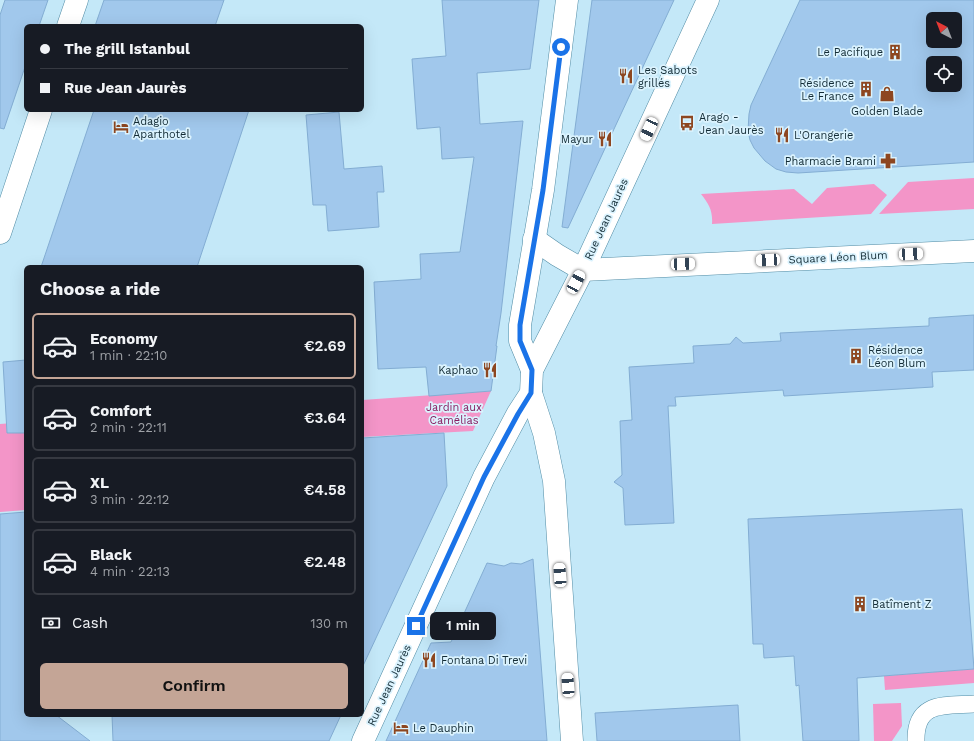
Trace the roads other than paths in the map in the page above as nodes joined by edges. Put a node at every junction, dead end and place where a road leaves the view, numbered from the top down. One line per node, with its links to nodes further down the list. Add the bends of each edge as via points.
1 (77, 0): 4 (street)
2 (567, 0): 7 (street, via 543,190)
3 (708, 0): 9 (street, Rue Jean Jaurès)
4 (69, 24)
5 (40, 112): 6 (street)
6 (0, 233)
7 (534, 239): 9 (street); 10 (street, via 520,325 520,341)
8 (974, 251): 9 (street, Square Léon Blum)
9 (583, 270): 10 (street, Rue Jean Jaurès)
10 (532, 370): 11 (street, Rue Jean Jaurès)
11 (531, 393): 13 (street, Rue Jean Jaurès, via 484,477); 14 (street, via 544,434 554,481)
12 (974, 704): 15 (lane, via 943,706 924,713 916,729)
13 (363, 741)
14 (572, 741)
15 (916, 741)

